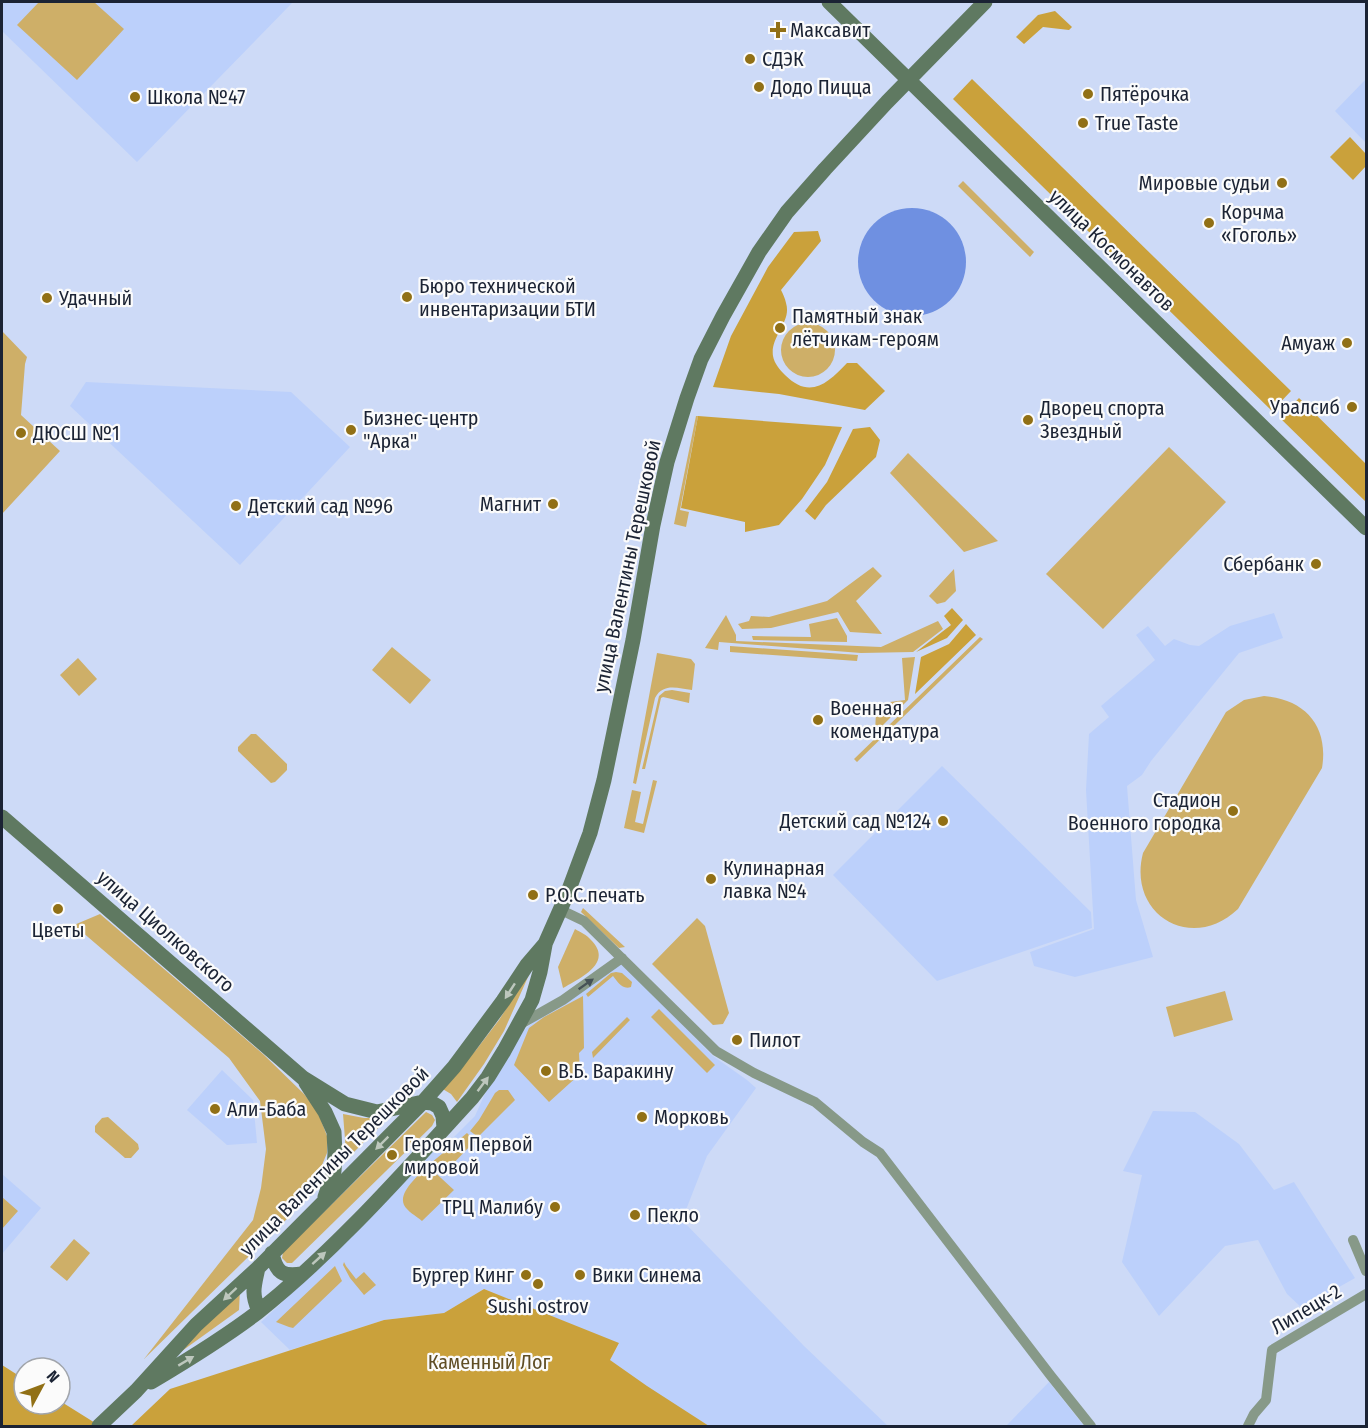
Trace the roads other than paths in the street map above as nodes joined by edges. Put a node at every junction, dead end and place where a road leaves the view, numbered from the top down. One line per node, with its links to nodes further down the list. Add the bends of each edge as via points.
1 (829, 2): 3 (main road, улица Космонавтов)
2 (985, 2): 3 (main road, улица Валентины Терешковой)
3 (909, 80): 4 (main road, улица Космонавтов); 6 (main road, улица Валентины Терешковой, via 774,229 701,359 667,462 604,780 590,833)
4 (1366, 528)
5 (2, 817): 12 (main road, улица Циолковского)
6 (561, 910): 7 (street, via 584,921); 8 (main road, улица Валентины Терешковой)
7 (602, 939): 9 (street); 10 (street, via 610,957)
8 (544, 945): 11 (main road, улица Валентины Терешковой, via 540,972); 13 (main road, улица Валентины Терешковой, one-way to 13, via 454,1067)
9 (622, 958): 10 (street); 25 (street, via 716,1051 814,1102 880,1153)
10 (604, 971): 11 (street, one-way to 10)
11 (518, 1026): 14 (main road, улица Валентины Терешковой, one-way to 11, via 488,1077)
12 (303, 1078): 13 (main road, via 345,1104 377,1112); 15 (main road, via 334,1132 334,1171)
13 (423, 1101): 14 (main road, via 439,1107); 15 (main road, улица Валентины Терешковой, one-way to 15)
14 (444, 1128): 20 (main road, улица Валентины Терешковой, one-way to 14)
15 (323, 1202): 17 (main road, улица Валентины Терешковой)
16 (1353, 1240): 19 (street)
17 (272, 1253): 18 (main road, улица Валентины Терешковой); 20 (main road, via 283,1274)
18 (258, 1268): 22 (main road, via 254,1301); 23 (main road, улица Валентины Терешковой, one-way to 23, via 196,1325)
19 (1366, 1270)
20 (302, 1274): 22 (main road, улица Валентины Терешковой)
21 (1366, 1294): 26 (street, Липецк-2, via 1272,1350 1266,1400)
22 (259, 1311): 23 (main road, улица Валентины Терешковой, one-way to 22)
23 (131, 1396): 24 (main road, улица Валентины Терешковой)
24 (99, 1426)
25 (1092, 1426)
26 (1248, 1426)

